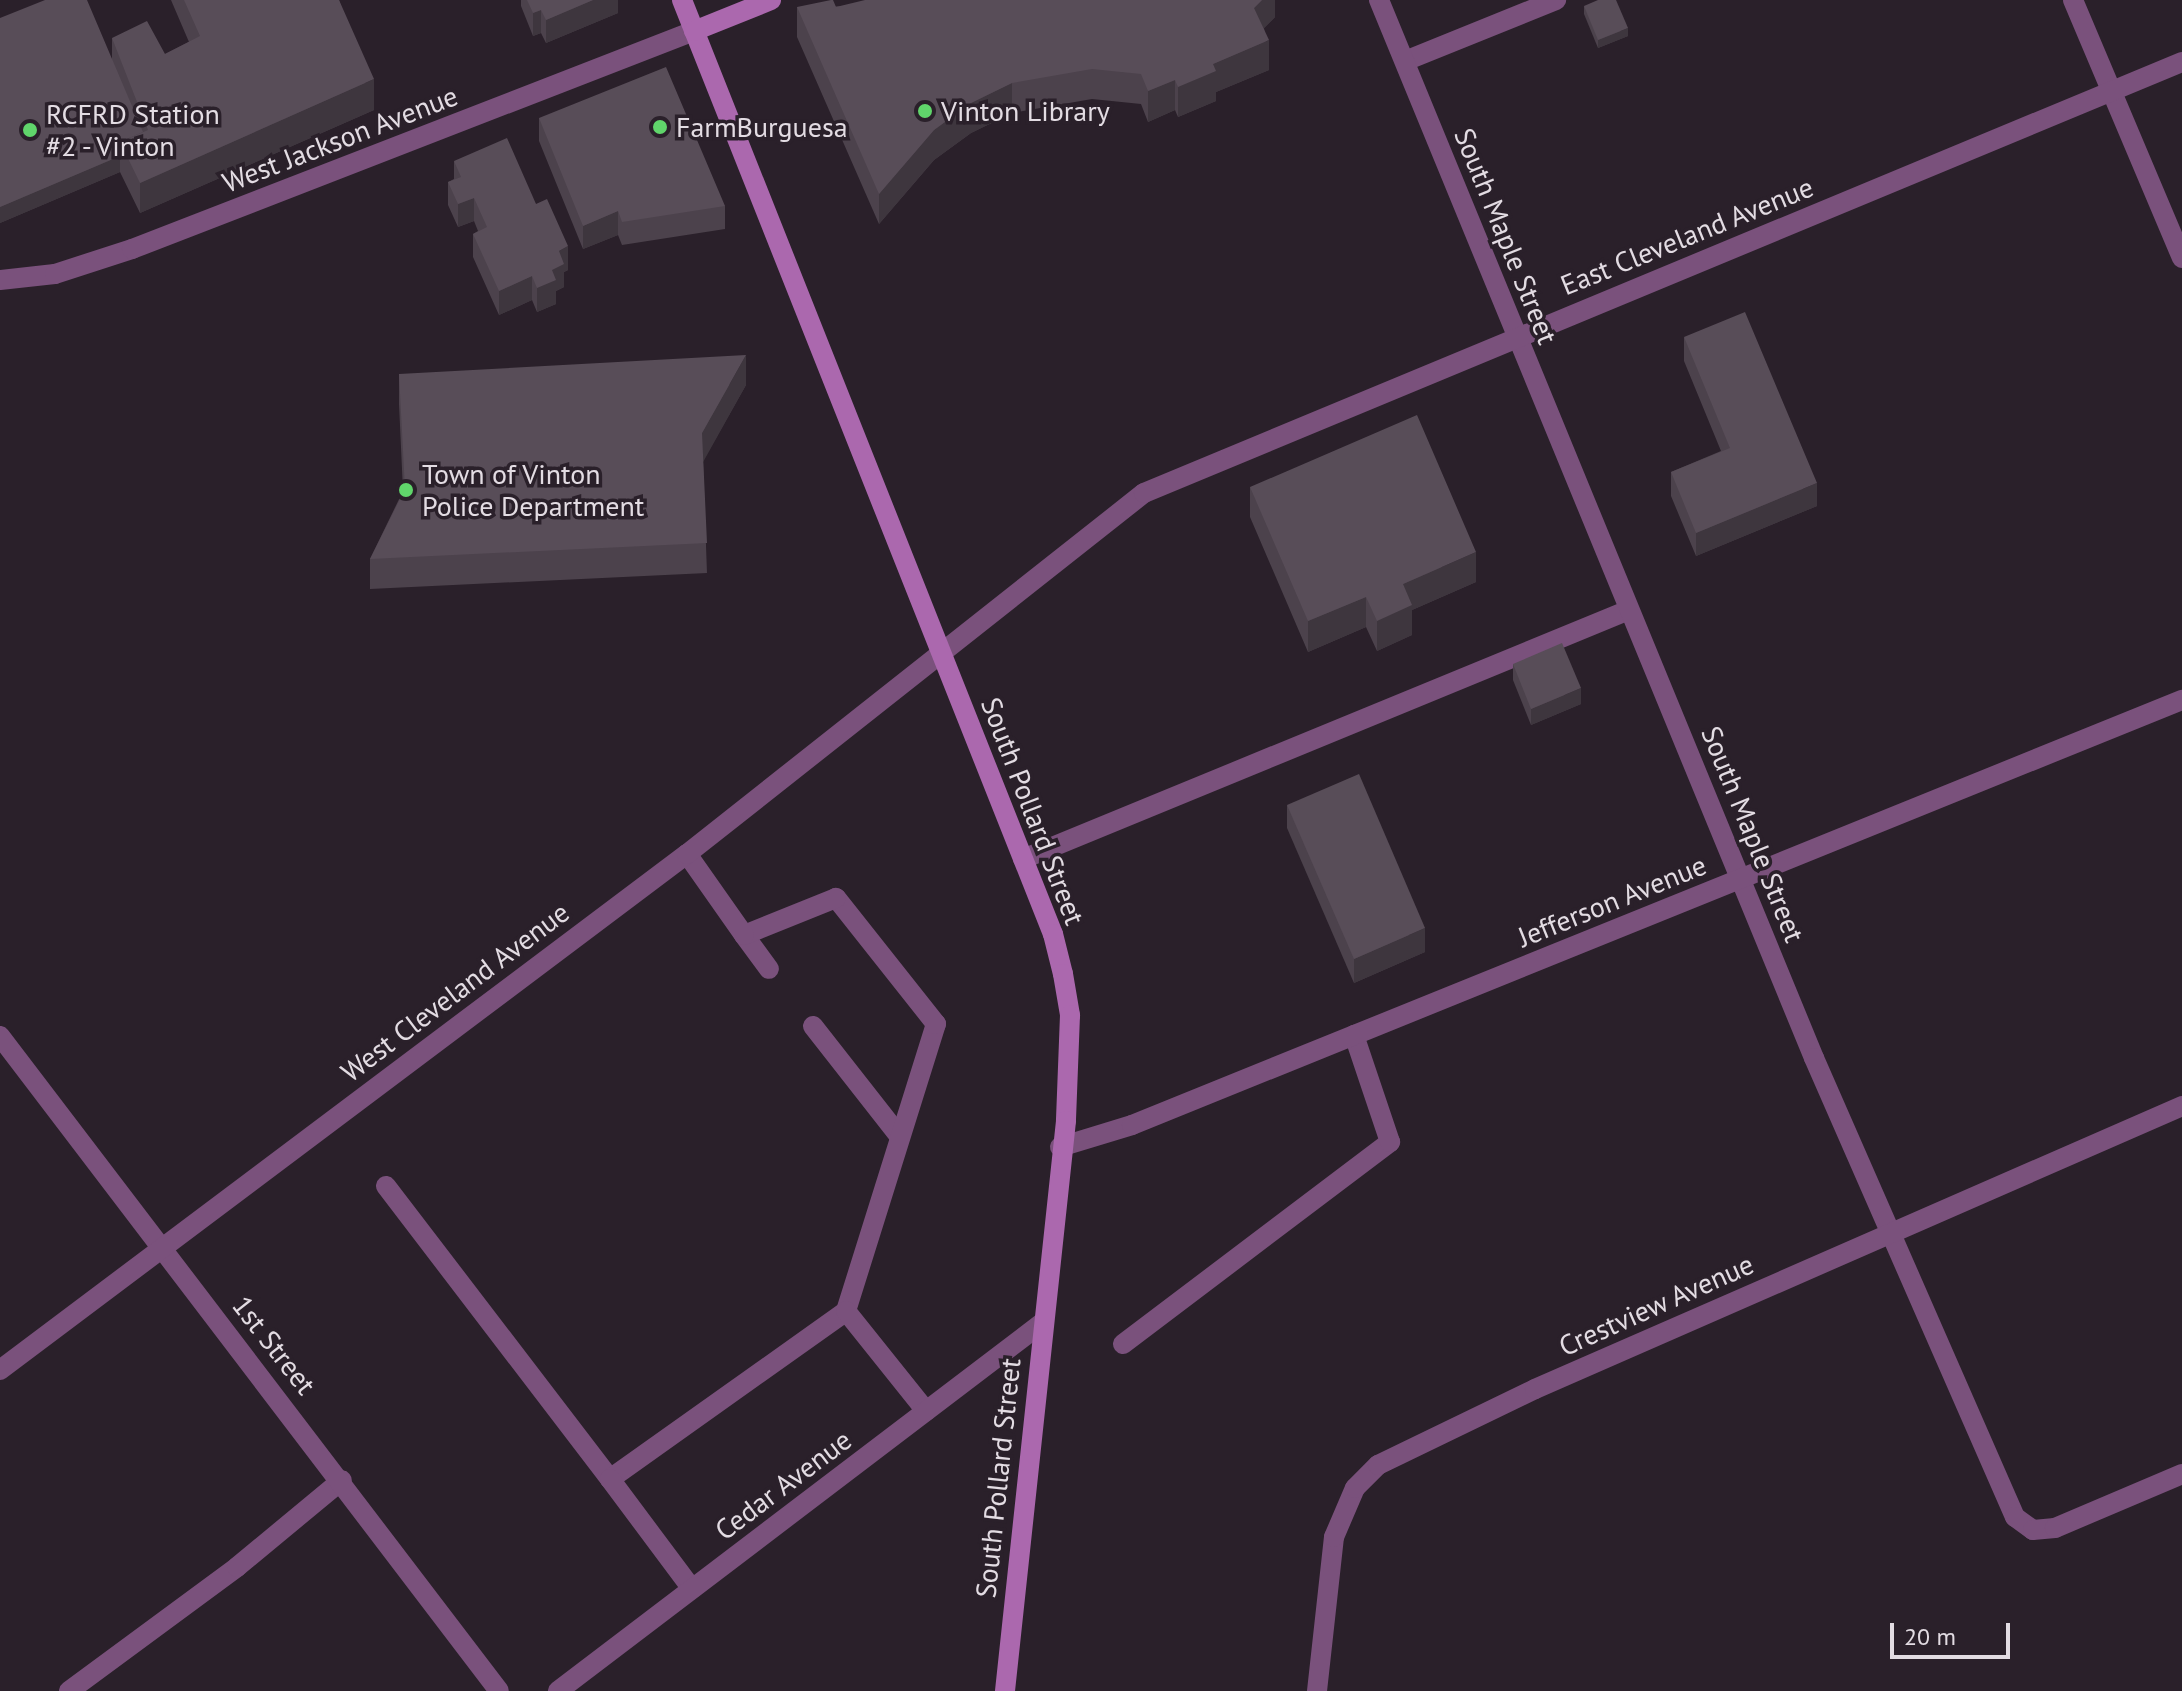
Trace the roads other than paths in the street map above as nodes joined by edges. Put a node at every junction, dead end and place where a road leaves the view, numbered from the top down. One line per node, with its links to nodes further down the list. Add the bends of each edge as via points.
1 (682, 0): 6 (main road, South Pollard Street)
2 (771, 0): 6 (main road)
3 (1379, 0): 7 (street, South Maple Street)
4 (1556, 0): 7 (street)
5 (2073, 0): 9 (street)
6 (694, 31): 11 (street, West Jackson Avenue, via 132,249 55,274); 14 (main road, South Pollard Street)
7 (1405, 61): 12 (street, South Maple Street)
8 (2182, 62): 9 (street, East Cleveland Avenue)
9 (2113, 91): 10 (street); 12 (street, East Cleveland Avenue)
10 (2182, 258)
11 (0, 280)
12 (1516, 336): 13 (street, South Maple Street); 14 (street, East Cleveland Avenue, via 1144,493)
13 (1629, 610): 17 (street); 18 (street, South Maple Street)
14 (940, 653): 16 (street, West Cleveland Avenue); 17 (main road, South Pollard Street)
15 (2182, 700): 18 (street, Jefferson Avenue)
16 (687, 854): 19 (street); 29 (street, West Cleveland Avenue)
17 (1023, 859): 26 (main road, South Pollard Street, via 1053,934 1070,1015)
18 (1742, 879): 22 (street, Jefferson Avenue); 28 (street, South Maple Street)
19 (744, 935): 20 (street); 25 (street, via 836,898 927,1012 936,1024)
20 (769, 969)
21 (813, 1026): 25 (street)
22 (1354, 1035): 26 (street, Jefferson Avenue, via 1132,1125); 32 (street, via 1390,1142)
23 (0, 1036): 29 (street, 1st Street)
24 (2182, 1106): 28 (street, Crestview Avenue)
25 (900, 1137): 30 (street)
26 (1060, 1147): 31 (main road, South Pollard Street)
27 (386, 1186): 36 (street)
28 (1889, 1232): 35 (street, South Maple Street, via 2015,1517 2033,1530 2055,1528); 43 (street, Crestview Avenue, via 1378,1465 1355,1488 1337,1524)
29 (162, 1247): 33 (street, West Cleveland Avenue); 37 (street, 1st Street)
30 (846, 1311): 34 (street); 36 (street)
31 (1042, 1323): 34 (street, Cedar Avenue); 42 (main road, South Pollard Street)
32 (1123, 1344)
33 (0, 1370)
34 (926, 1411): 38 (street, Cedar Avenue)
35 (2182, 1474)
36 (610, 1479): 38 (street)
37 (342, 1480): 39 (street, via 237,1567); 40 (street, 1st Street)
38 (692, 1589): 41 (street, Cedar Avenue)
39 (69, 1691)
40 (499, 1691)
41 (558, 1691)
42 (1005, 1691)
43 (1317, 1691)

